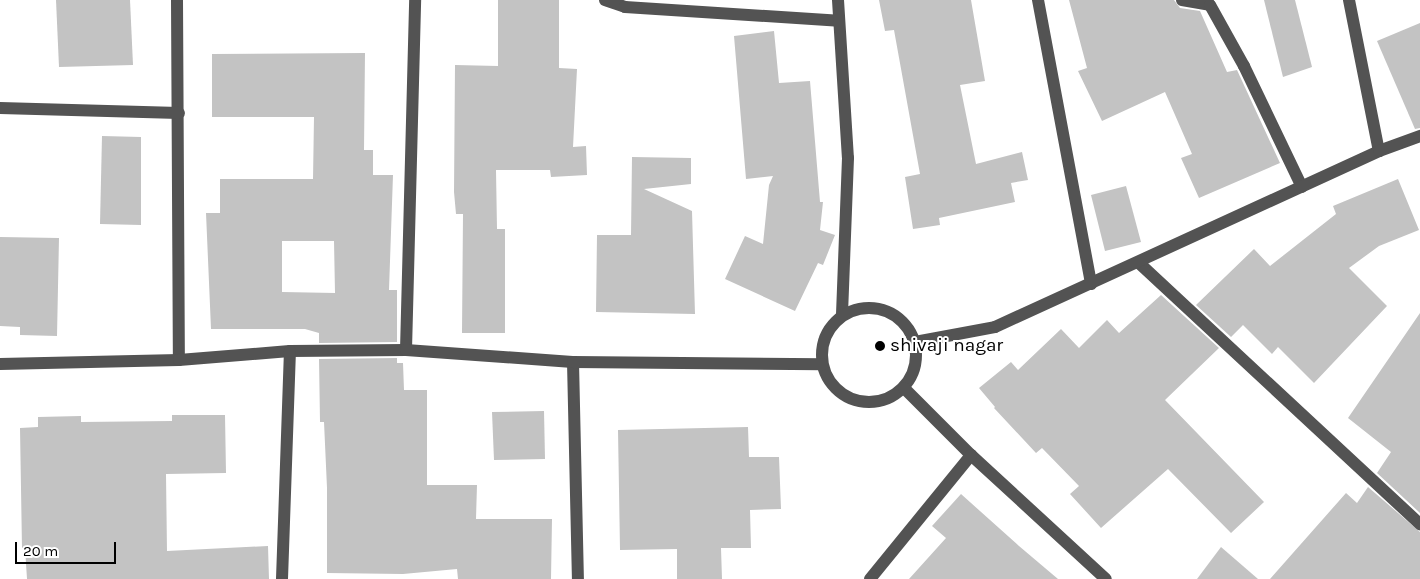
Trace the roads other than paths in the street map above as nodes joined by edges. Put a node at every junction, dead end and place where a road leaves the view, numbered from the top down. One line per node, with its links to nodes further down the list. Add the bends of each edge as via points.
1 (177, 0): 10 (street)
2 (415, 0): 18 (street)
3 (605, 0): 8 (street, via 625,7)
4 (838, 0): 8 (street)
5 (1038, 0): 15 (street)
6 (1182, 0): 13 (street, via 1210,5 1244,66)
7 (1349, 0): 12 (street)
8 (839, 21): 16 (street, via 848,158)
9 (0, 108): 10 (street)
10 (179, 112): 20 (street)
11 (1420, 136): 12 (street)
12 (1379, 151): 13 (street)
13 (1302, 187): 14 (street)
14 (1139, 263): 15 (street); 26 (street)
15 (1091, 284): 17 (street, via 996,327)
16 (842, 316): 17 (street, via 858,308 885,311 907,326); 23 (street, via 826,334)
17 (915, 342): 24 (street, via 917,358 913,374)
18 (406, 350): 19 (street); 21 (street)
19 (290, 351): 20 (street); 27 (street)
20 (179, 360): 22 (street)
21 (573, 362): 23 (street); 28 (street)
22 (0, 364)
23 (822, 364): 24 (street, via 828,380 840,393 856,400 873,402 890,398)
24 (904, 388): 25 (street)
25 (971, 455): 29 (street); 30 (street)
26 (1420, 524)
27 (282, 579)
28 (578, 579)
29 (870, 579)
30 (1106, 579)

